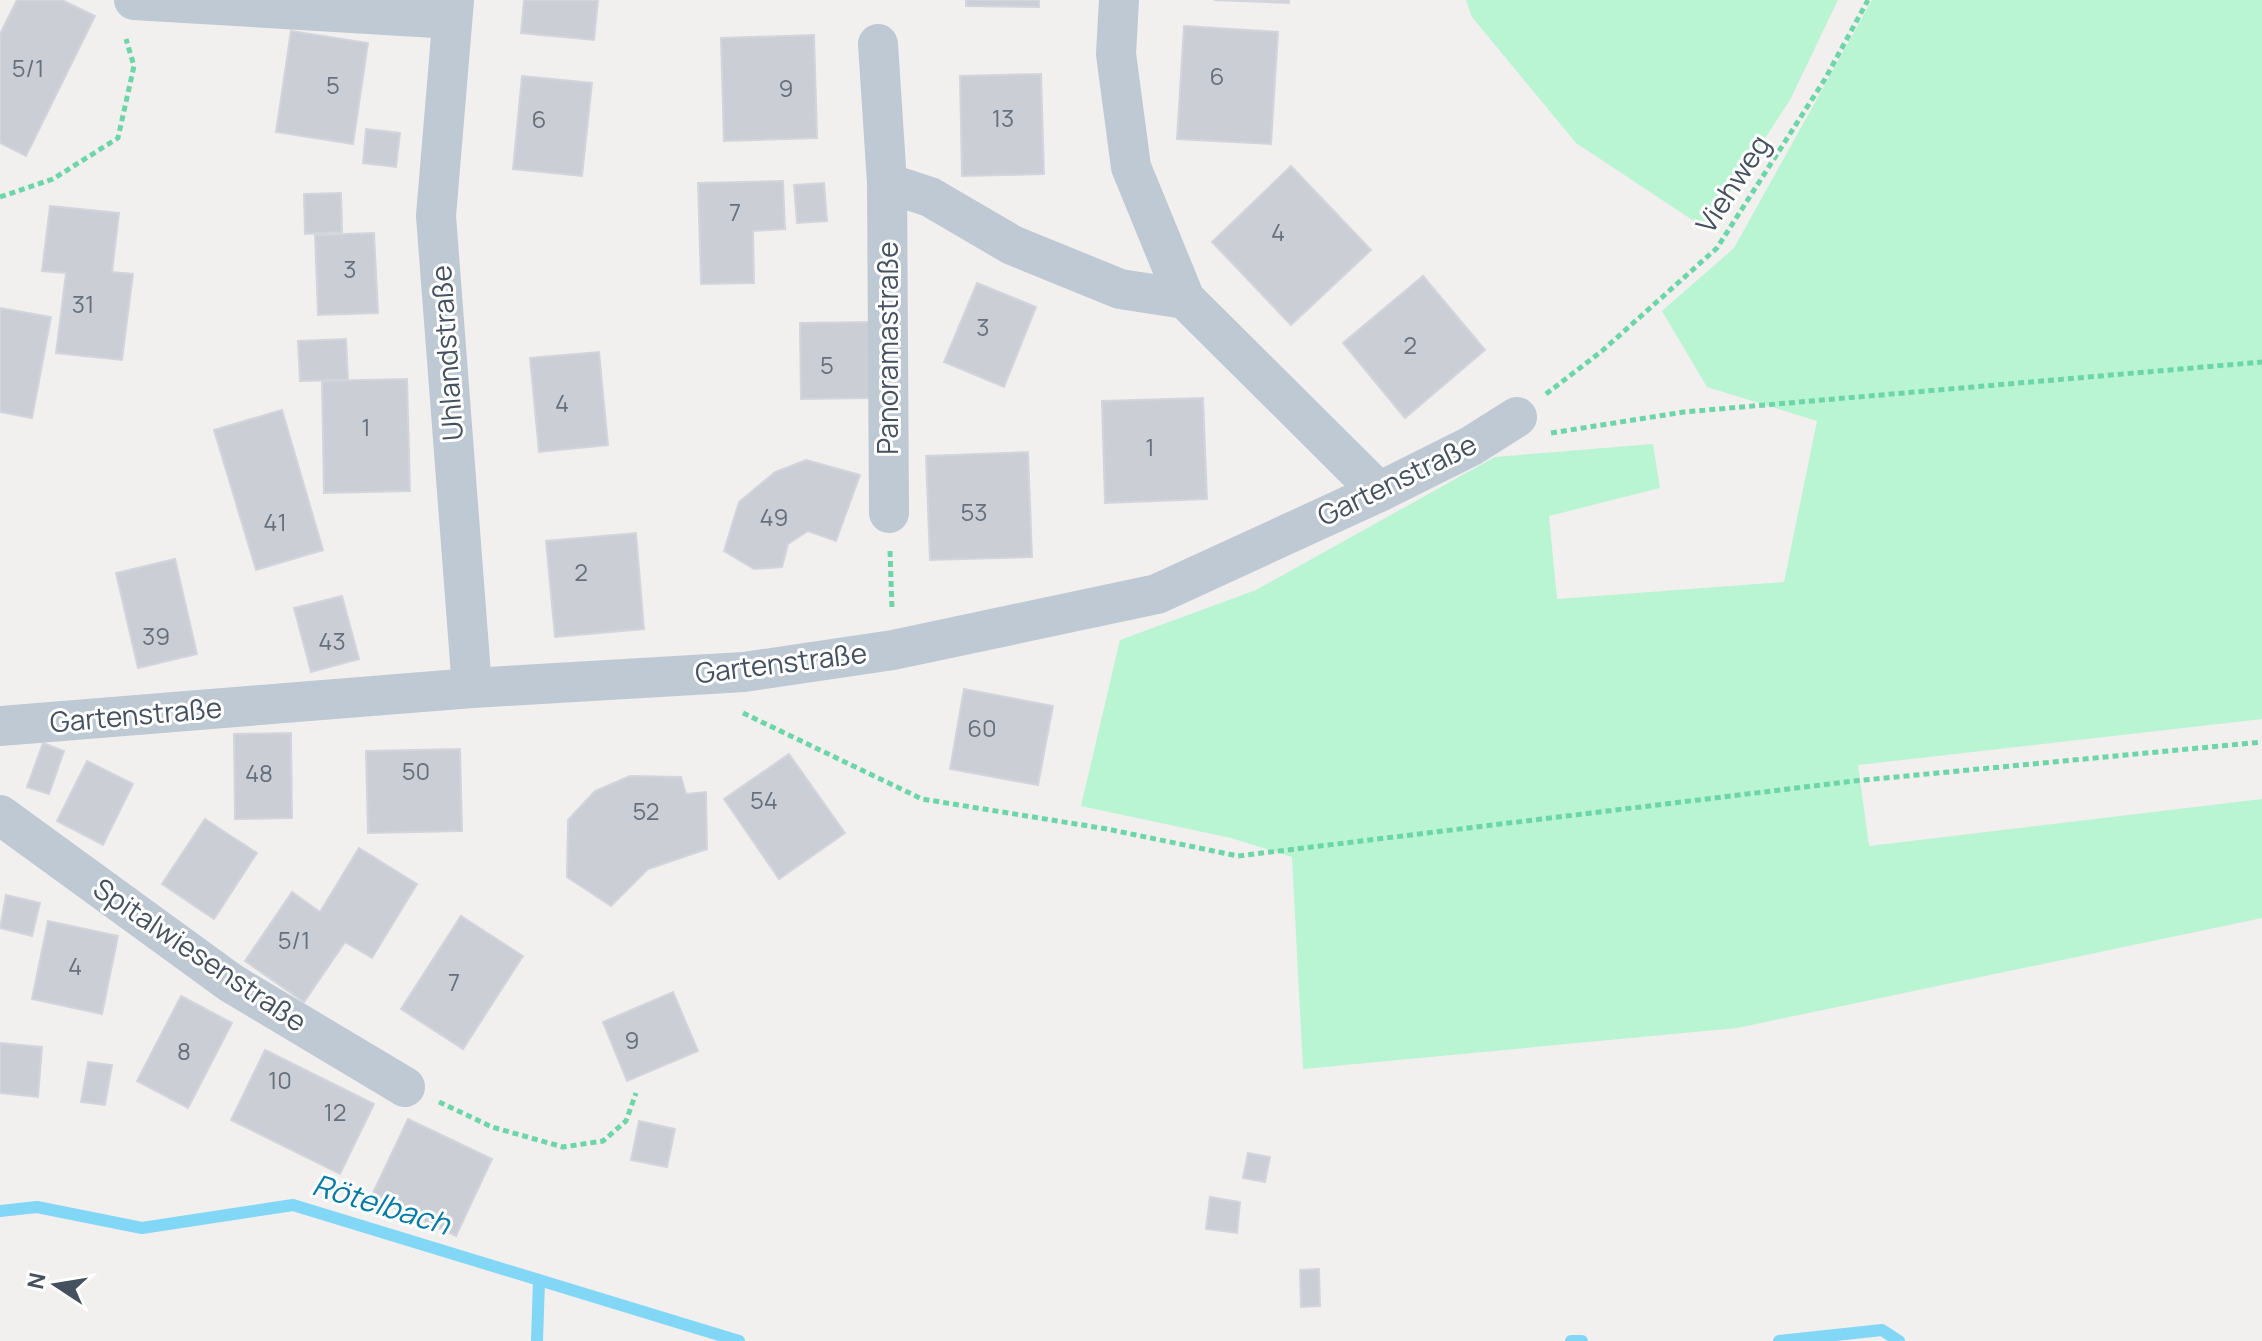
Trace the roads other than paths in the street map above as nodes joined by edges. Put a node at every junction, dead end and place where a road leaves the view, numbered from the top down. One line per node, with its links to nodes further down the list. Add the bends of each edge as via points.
1 (1119, 0): 6 (street, via 1116,54 1131,167)
2 (453, 9): 3 (street, Uhlandstraße); 10 (street, Uhlandstraße, via 436,216)
3 (128, 13)
4 (878, 44): 5 (street, Panoramastraße)
5 (887, 183): 6 (street, via 930,197 1012,245 1120,289); 9 (street, Panoramastraße)
6 (1185, 299): 8 (street)
7 (1532, 425): 8 (street, Gartenstraße, via 1471,446)
8 (1379, 492): 10 (street, Gartenstraße, via 1157,594 893,650 744,672)
9 (889, 513)
10 (472, 688): 11 (street, Gartenstraße)
11 (0, 726)
12 (0, 815): 13 (street, Spitalwiesenstraße, via 231,983)
13 (405, 1087)

